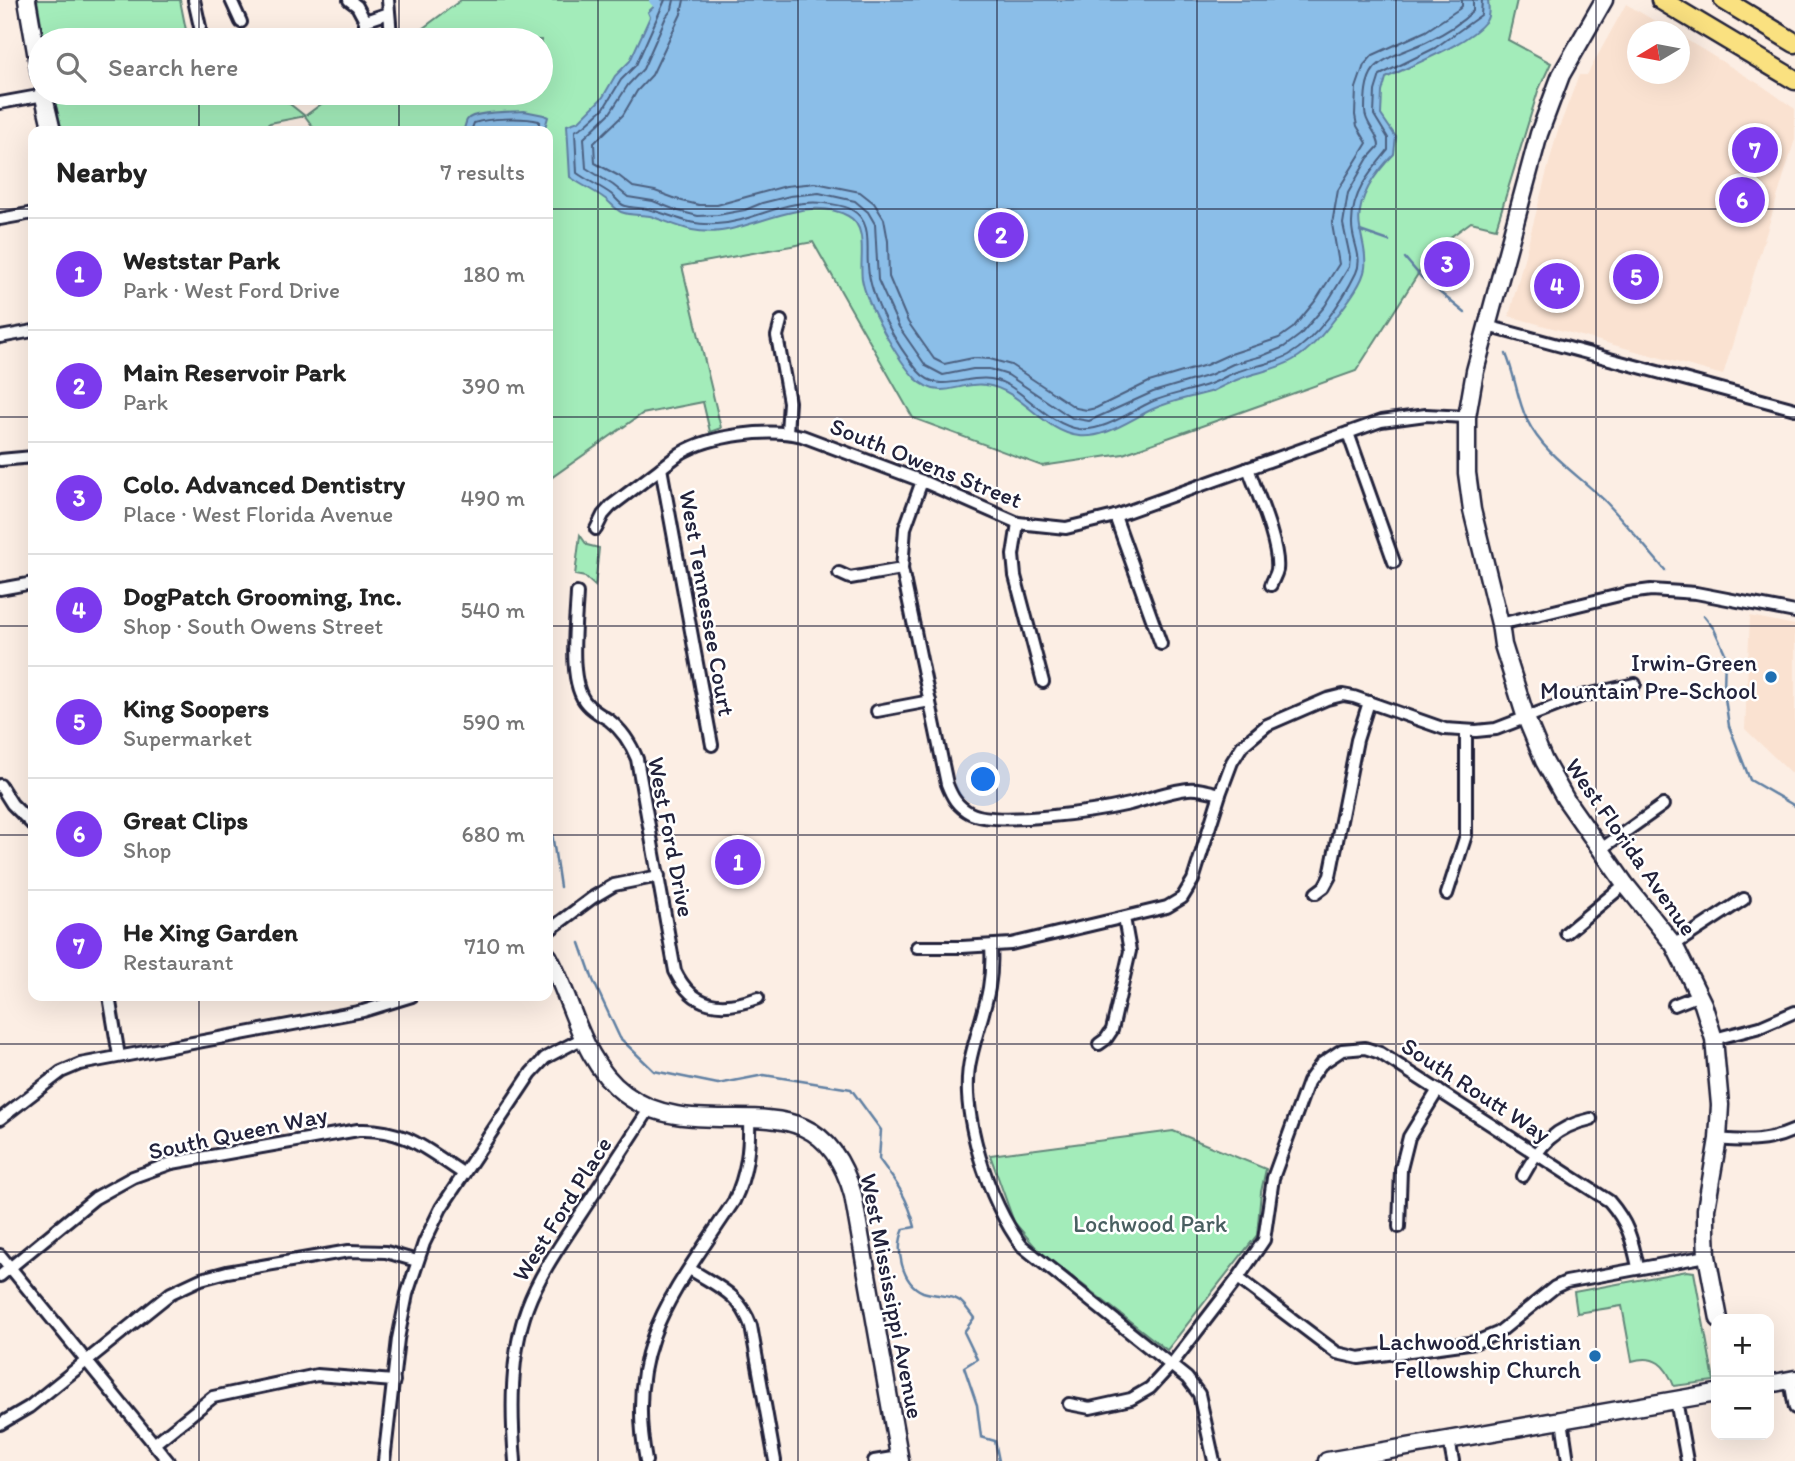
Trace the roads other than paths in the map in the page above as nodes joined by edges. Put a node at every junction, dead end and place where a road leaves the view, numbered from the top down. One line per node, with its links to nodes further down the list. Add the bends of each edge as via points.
1 (27, 0): 13 (street)
2 (194, 0): 12 (street)
3 (231, 0): 11 (street)
4 (349, 0): 10 (street, via 358,6)
5 (388, 0): 9 (street)
6 (1604, 0): 25 (street, West Florida Avenue, via 1548,106)
7 (1661, 0): 17 (main road)
8 (1724, 0): 16 (main road)
9 (389, 13): 10 (street); 15 (street)
10 (365, 21): 14 (street)
11 (241, 22)
12 (200, 27)
13 (32, 28)
14 (365, 28)
15 (390, 28)
16 (1795, 43)
17 (1795, 80)
18 (28, 97): 19 (street)
19 (0, 103)
20 (46, 105): 21 (street)
21 (51, 126)
22 (28, 215): 23 (street)
23 (0, 219)
24 (781, 321): 30 (street, via 777,336 789,402)
25 (1487, 326): 28 (street); 29 (street, West Florida Avenue)
26 (28, 332): 27 (street)
27 (0, 337)
28 (1795, 409)
29 (1468, 417): 31 (street, South Owens Street, via 1403,416); 48 (street, West Florida Avenue, via 1470,500)
30 (787, 432): 34 (street, South Owens Street, via 693,447); 36 (street, South Owens Street)
31 (1348, 433): 35 (street, South Owens Street); 40 (street)
32 (28, 457): 33 (street)
33 (0, 460)
34 (661, 468): 39 (street, South Owens Street, via 611,506); 57 (street, West Tennessee Court)
35 (1248, 468): 37 (street, South Owens Street); 44 (street, via 1276,553 1277,573)
36 (922, 481): 38 (street, South Owens Street); 41 (street, via 905,528)
37 (1115, 516): 38 (street, South Owens Street, via 1066,528); 49 (street)
38 (1018, 523): 50 (street, via 1015,576)
39 (596, 529)
40 (1394, 562)
41 (902, 569): 42 (street, via 850,578); 52 (street)
42 (839, 573)
43 (28, 584): 45 (street)
44 (1270, 584)
45 (0, 589)
46 (577, 593): 63 (street, West Ford Drive, via 577,686 588,706 619,729 633,748)
47 (1795, 612): 48 (street, via 1696,593 1651,590)
48 (1500, 624): 55 (street, West Florida Avenue)
49 (1161, 644)
50 (1043, 682)
51 (1635, 684): 55 (street, via 1582,696)
52 (930, 701): 54 (street); 59 (street, via 953,798 981,818 1084,814 1178,790)
53 (1369, 702): 56 (street, via 1445,729); 59 (street, via 1343,695 1267,725 1242,746); 65 (street, via 1330,876)
54 (877, 711)
55 (1526, 718): 56 (street, via 1496,729); 62 (street, West Florida Avenue, via 1566,800)
56 (1466, 731): 66 (street, via 1466,835)
57 (712, 745)
58 (0, 785): 61 (street)
59 (1220, 794): 68 (street, via 1193,880 1182,898 1167,907)
60 (1663, 805): 62 (street)
61 (28, 820)
62 (1601, 849): 64 (street, West Florida Avenue)
63 (659, 876): 69 (street, via 614,885); 76 (street, West Ford Drive, via 670,947 681,982 713,1005 738,1005)
64 (1625, 884): 70 (street); 71 (street, West Florida Avenue)
65 (1316, 893)
66 (1447, 894)
67 (1744, 899): 71 (street)
68 (1124, 918): 72 (street); 83 (street, via 1130,951 1112,1030)
69 (553, 927)
70 (1566, 933)
71 (1674, 945): 75 (street, West Florida Avenue)
72 (991, 946): 73 (street); 106 (street, via 991,981 968,1078 974,1136 1002,1215 1022,1246)
73 (917, 947)
74 (553, 968): 81 (street)
75 (1699, 995): 79 (street); 82 (street, West Florida Avenue)
76 (758, 998)
77 (110, 1001): 84 (street)
78 (395, 1001): 84 (street, via 363,1011)
79 (1674, 1005)
80 (1795, 1012): 82 (street)
81 (583, 1038): 86 (street, via 607,1077); 93 (street, via 538,1065)
82 (1714, 1039): 91 (street, West Florida Avenue)
83 (1099, 1044)
84 (119, 1056): 88 (street, via 61,1072)
85 (1438, 1090): 92 (street, South Routt Way); 95 (street, via 1409,1137 1401,1169); 103 (street, South Routt Way, via 1365,1048 1342,1050 1321,1064 1299,1102 1273,1178 1264,1240)
86 (650, 1108): 87 (street, via 691,1118); 121 (street, West Ford Place, via 554,1255 527,1308 514,1387)
87 (749, 1118): 101 (street, via 750,1148 740,1188); 118 (street, West Mississippi Avenue, via 776,1119 814,1133 845,1169)
88 (0, 1119)
89 (1591, 1119): 92 (street, via 1562,1128)
90 (1795, 1130): 91 (street, via 1760,1141)
91 (1718, 1139): 97 (street, West Florida Avenue, via 1706,1209)
92 (1535, 1154): 94 (street); 100 (street, South Routt Way, via 1609,1201 1631,1234)
93 (464, 1174): 98 (street, via 441,1208); 99 (street, South Queen Way, via 404,1135 378,1129 172,1163 95,1198)
94 (1523, 1177)
95 (1399, 1227)
96 (0, 1255): 99 (street)
97 (1707, 1256): 100 (street); 104 (street, West Florida Avenue)
98 (417, 1261): 105 (street, via 386,1252 349,1251 201,1279 171,1293); 108 (street, via 403,1315)
99 (11, 1268): 102 (street, South Queen Way); 105 (street)
100 (1638, 1268): 103 (street, via 1555,1287 1499,1334 1476,1342 1359,1358 1337,1353)
101 (690, 1269): 122 (street, via 654,1328 645,1361 640,1411); 123 (street, via 745,1308)
102 (0, 1276)
103 (1238, 1278): 106 (street, South Routt Way)
104 (1718, 1314)
105 (87, 1361): 115 (street); 117 (street)
106 (1171, 1365): 112 (street, South Routt Way, via 1150,1388 1131,1399 1090,1408); 125 (street, via 1199,1394)
107 (1793, 1379): 109 (street); 113 (street)
108 (394, 1381): 117 (street, via 317,1375 213,1397); 120 (street)
109 (1774, 1383)
110 (1711, 1394): 111 (street)
111 (1676, 1400): 114 (street); 129 (street)
112 (1069, 1404)
113 (1795, 1408)
114 (1562, 1420): 116 (street); 128 (street)
115 (0, 1424)
116 (1449, 1440): 126 (street); 127 (street)
117 (154, 1444): 119 (street)
118 (900, 1459): 124 (street)
119 (167, 1461)
120 (384, 1461)
121 (515, 1461)
122 (646, 1461)
123 (775, 1461)
124 (874, 1461)
125 (1214, 1461)
126 (1332, 1461)
127 (1453, 1461)
128 (1568, 1461)
129 (1687, 1461)

